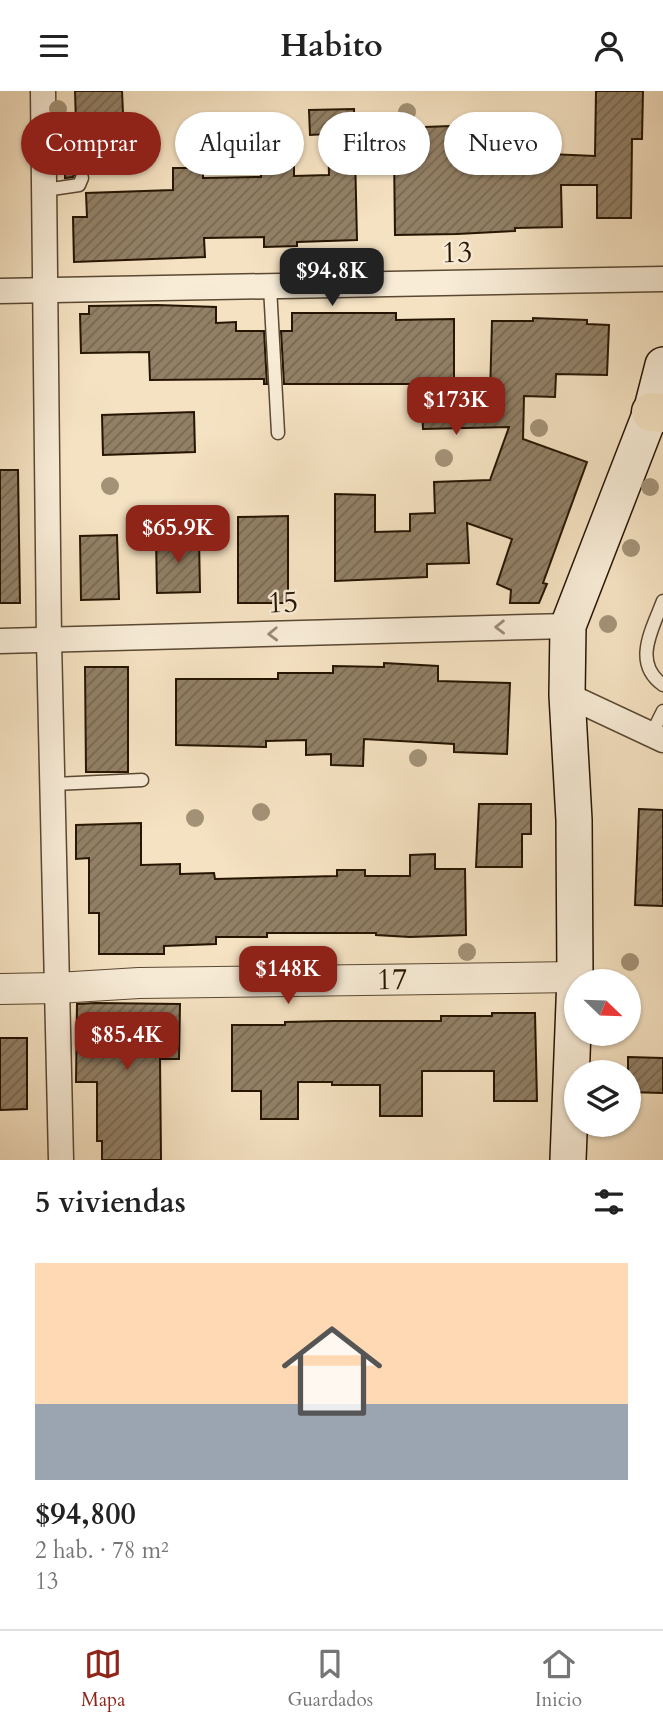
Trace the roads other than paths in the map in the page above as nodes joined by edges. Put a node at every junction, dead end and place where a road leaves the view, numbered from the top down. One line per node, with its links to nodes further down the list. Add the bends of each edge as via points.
1 (43, 91): 3 (street)
2 (82, 178): 3 (lane, via 79,185)
3 (45, 190): 6 (street)
4 (663, 279): 5 (street, 13)
5 (270, 286): 6 (street, 13); 10 (lane)
6 (44, 290): 7 (street, 13); 13 (street)
7 (0, 291)
8 (663, 365): 9 (main road)
9 (657, 412): 12 (main road)
10 (278, 433)
11 (663, 601): 15 (lane, via 648,641 646,661 651,677)
12 (568, 626): 13 (street, 15, one-way to 13); 16 (main road)
13 (49, 641): 14 (street, 15); 20 (street)
14 (0, 642)
15 (663, 685)
16 (567, 695): 18 (street); 21 (main road)
17 (663, 711): 18 (lane)
18 (657, 737)
19 (142, 780): 20 (lane)
20 (54, 784): 23 (street)
21 (575, 969)
22 (564, 977): 23 (street, 17)
23 (57, 988): 24 (street, 17); 26 (street)
24 (0, 989)
25 (572, 1047): 27 (main road)
26 (61, 1160)
27 (568, 1160)

